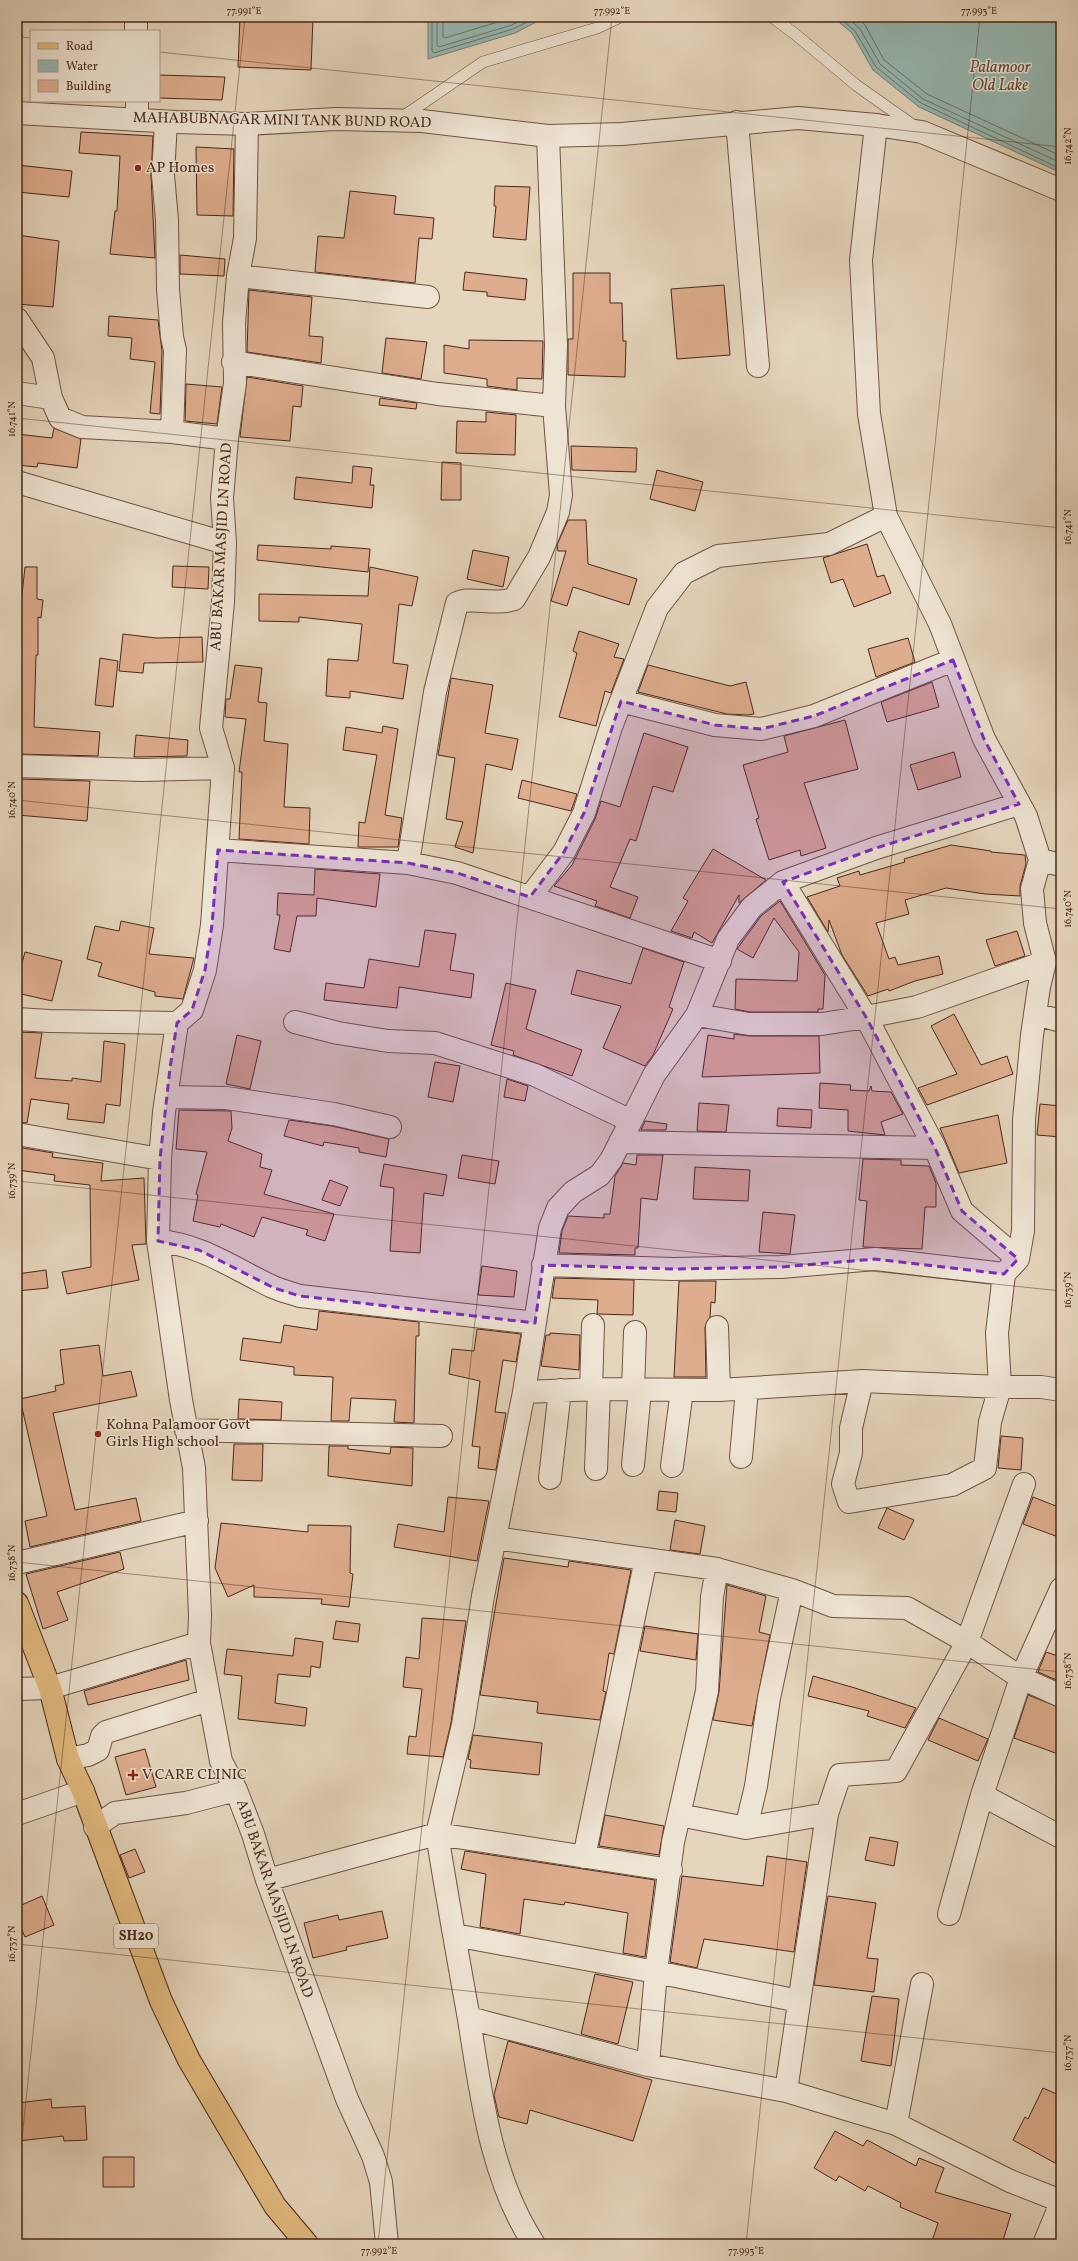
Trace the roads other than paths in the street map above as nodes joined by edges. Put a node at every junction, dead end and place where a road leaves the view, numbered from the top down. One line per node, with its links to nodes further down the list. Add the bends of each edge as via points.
1 (136, 17): 4 (street)
2 (620, 17): 7 (lane, via 597,28 483,62)
3 (772, 17): 12 (lane, via 856,85)
4 (136, 30)
5 (137, 110): 6 (street, MAHABUBNAGAR MINI TANK BUND ROAD); 8 (street, MAHABUBNAGAR MINI TANK BUND ROAD)
6 (17, 113)
7 (397, 120): 10 (street, MAHABUBNAGAR MINI TANK BUND ROAD, via 336,119); 13 (street, MAHABUBNAGAR MINI TANK BUND ROAD)
8 (166, 122): 10 (street, MAHABUBNAGAR MINI TANK BUND ROAD); 23 (street, via 162,175 167,220 168,289 175,350)
9 (737, 122): 11 (street, MAHABUBNAGAR MINI TANK BUND ROAD, via 798,118); 13 (street, MAHABUBNAGAR MINI TANK BUND ROAD, via 622,134); 19 (street)
10 (247, 124): 15 (street, ABU BAKAR MASJID LN ROAD, via 245,238)
11 (876, 125): 12 (street, MAHABUBNAGAR MINI TANK BUND ROAD); 26 (street, via 861,260 869,414)
12 (922, 132): 14 (street, MAHABUBNAGAR MINI TANK BUND ROAD)
13 (548, 136): 22 (street, via 556,345)
14 (1061, 190)
15 (238, 276): 16 (street); 18 (street, ABU BAKAR MASJID LN ROAD)
16 (428, 297)
17 (17, 319): 21 (street, via 43,358)
18 (233, 362): 22 (street, via 438,394); 24 (street, ABU BAKAR MASJID LN ROAD, via 235,383)
19 (758, 366)
20 (17, 393): 21 (street)
21 (51, 398): 23 (street, via 60,418 82,427)
22 (554, 406): 35 (street, via 561,481 558,512 539,557 514,599 502,603 464,599 457,603 435,692)
23 (172, 432): 24 (street)
24 (227, 439): 27 (street, ABU BAKAR MASJID LN ROAD, via 222,498)
25 (17, 482): 27 (street)
26 (886, 516): 28 (street, via 940,624); 29 (street, via 829,544 718,556 684,573 657,608)
27 (225, 543): 31 (street, ABU BAKAR MASJID LN ROAD, via 223,602 211,728)
28 (954, 660): 29 (street, via 814,716 761,729 715,725); 32 (street, via 984,739)
29 (621, 701): 38 (street, via 584,813 564,852)
30 (17, 766): 31 (street, via 142,770)
31 (222, 768): 33 (street, ABU BAKAR MASJID LN ROAD)
32 (1020, 804): 34 (street); 37 (street, via 876,848)
33 (218, 850): 35 (street); 47 (street, ABU BAKAR MASJID LN ROAD, via 212,924 205,970 192,1010)
34 (1040, 860): 36 (street); 40 (street, via 1032,889 1035,923)
35 (408, 863): 38 (street, via 457,873)
36 (1061, 865)
37 (783, 882): 39 (street, via 752,906 728,939); 43 (street)
38 (530, 896): 39 (street)
39 (720, 962): 42 (street)
40 (1045, 962): 41 (street); 43 (street, via 917,1007)
41 (1035, 1014): 45 (street); 57 (street, via 1024,1120 1024,1231)
42 (697, 1015): 43 (street, via 749,1024 822,1024); 49 (street, via 654,1075)
43 (866, 1017): 53 (street)
44 (17, 1019): 47 (street)
45 (1061, 1021)
46 (295, 1022): 49 (street, via 338,1033 388,1041 436,1043 535,1075)
47 (177, 1023): 48 (street, ABU BAKAR MASJID LN ROAD)
48 (166, 1097): 50 (street, via 226,1098 334,1114); 54 (street, ABU BAKAR MASJID LN ROAD)
49 (631, 1121): 52 (street)
50 (390, 1127)
51 (17, 1134): 54 (street)
52 (620, 1142): 53 (street); 56 (street, via 600,1175 573,1192 558,1208 550,1228)
53 (935, 1148): 57 (street, via 962,1211)
54 (160, 1159): 55 (street, ABU BAKAR MASJID LN ROAD)
55 (158, 1242): 58 (street, via 176,1242 199,1250 274,1288 300,1296); 72 (street, ABU BAKAR MASJID LN ROAD)
56 (542, 1266): 57 (street, via 673,1269 781,1267 875,1259); 58 (street)
57 (1011, 1266): 63 (street, via 998,1316)
58 (535, 1323): 71 (street)
59 (593, 1325): 64 (street)
60 (717, 1327): 69 (street)
61 (635, 1332): 67 (street)
62 (862, 1381): 63 (street); 63 (street, via 851,1428 851,1453 843,1484 849,1502 952,1485 985,1468 990,1422); 65 (street)
63 (1000, 1388): 70 (street, via 1040,1387)
64 (595, 1389): 66 (street); 67 (street); 77 (street)
65 (747, 1389): 69 (street); 74 (street)
66 (560, 1390): 71 (street); 78 (street)
67 (637, 1390): 68 (street); 75 (street)
68 (682, 1390): 69 (street); 76 (street)
69 (719, 1390)
70 (1061, 1390)
71 (524, 1392): 81 (street)
72 (186, 1430): 73 (street); 80 (street, ABU BAKAR MASJID LN ROAD, via 194,1468)
73 (441, 1436)
74 (741, 1457)
75 (633, 1465)
76 (672, 1466)
77 (596, 1469)
78 (550, 1478)
79 (1024, 1484): 88 (street)
80 (197, 1520): 83 (street); 89 (street, ABU BAKAR MASJID LN ROAD)
81 (495, 1538): 82 (street); 104 (street, via 483,1596 463,1725)
82 (646, 1559): 84 (street); 106 (street)
83 (17, 1563)
84 (717, 1569): 86 (street); 101 (street, via 712,1597 707,1691)
85 (1061, 1588): 90 (street)
86 (792, 1590): 88 (street, via 833,1606 907,1608); 103 (street, via 769,1698 756,1786)
87 (17, 1604): 91 (main road, SH20)
88 (967, 1642): 90 (street); 100 (street, via 896,1770 840,1774)
89 (199, 1643): 91 (street); 94 (street, ABU BAKAR MASJID LN ROAD)
90 (1021, 1678): 93 (street); 98 (street)
91 (50, 1688): 92 (street); 95 (main road, SH20)
92 (17, 1689)
93 (1061, 1696)
94 (209, 1700): 95 (street, via 106,1732 102,1736 98,1750); 96 (street, ABU BAKAR MASJID LN ROAD, via 222,1761)
95 (68, 1759): 97 (main road, SH20)
96 (236, 1790): 102 (street, via 186,1803 115,1813); 108 (street, ABU BAKAR MASJID LN ROAD)
97 (83, 1792): 99 (street); 102 (main road, SH20)
98 (982, 1795): 105 (street); 109 (street)
99 (17, 1814)
100 (827, 1814): 103 (street); 113 (street)
101 (679, 1815): 103 (street); 107 (street, via 673,1842)
102 (95, 1827): 119 (main road, SH20, via 161,2001 189,2060 275,2206)
103 (746, 1828)
104 (437, 1834): 106 (street); 108 (street); 110 (street)
105 (1061, 1837)
106 (584, 1857): 107 (street)
107 (671, 1870): 111 (street)
108 (267, 1880): 120 (street, ABU BAKAR MASJID LN ROAD, via 344,2092 375,2163 381,2182)
109 (949, 1914)
110 (454, 1935): 111 (street); 114 (street)
111 (656, 1972): 113 (street); 115 (street)
112 (922, 1984): 117 (street)
113 (799, 2001): 116 (street)
114 (468, 2018): 115 (street); 121 (street, via 483,2108 505,2186 520,2223)
115 (648, 2065): 116 (street)
116 (786, 2091): 117 (street)
117 (896, 2124): 118 (street, via 1010,2181)
118 (1061, 2202): 122 (street)
119 (307, 2244)
120 (387, 2244)
121 (534, 2244)
122 (1044, 2244)

